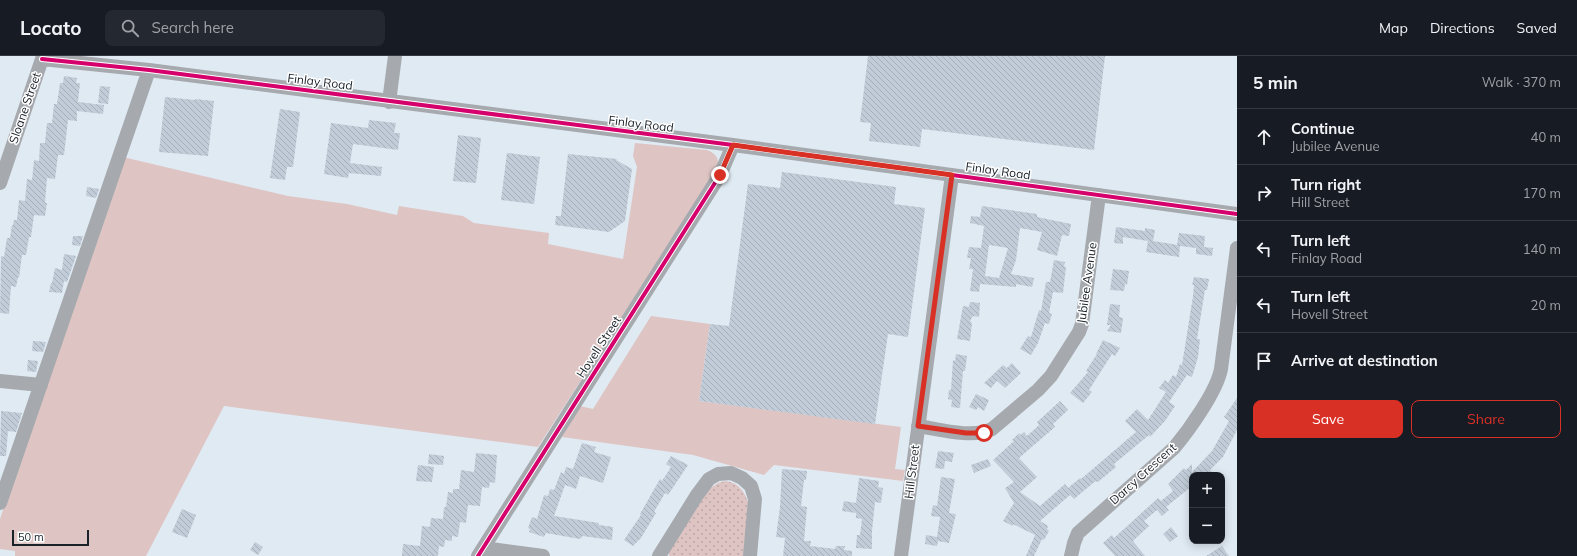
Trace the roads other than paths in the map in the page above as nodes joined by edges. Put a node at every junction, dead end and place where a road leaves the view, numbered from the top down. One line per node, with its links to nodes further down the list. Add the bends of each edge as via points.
1 (395, 56): 4 (street)
2 (42, 58): 3 (street, Finlay Road); 7 (street, Sloane Street)
3 (148, 70): 4 (street, Finlay Road); 12 (street)
4 (389, 102): 5 (street, Finlay Road)
5 (733, 145): 6 (street, Finlay Road); 15 (street, Hovell Street, via 720,175)
6 (952, 175): 8 (street, Finlay Road); 13 (street, Hill Street)
7 (0, 183)
8 (1099, 195): 9 (street, Finlay Road); 13 (street, Jubilee Avenue, via 1082,324 1051,376 1038,390 984,433)
9 (1237, 214)
10 (1237, 248): 20 (street, Darcy Crescent, via 1220,378 1215,388 1174,448 1078,533)
11 (0, 381): 12 (street)
12 (41, 386): 14 (street)
13 (918, 426): 19 (street, Hill Street)
14 (0, 503)
15 (480, 552): 16 (street)
16 (543, 556)
17 (659, 556): 18 (street, via 709,479 718,474 731,473 751,486 755,499)
18 (750, 556)
19 (901, 556)
20 (1071, 556)

